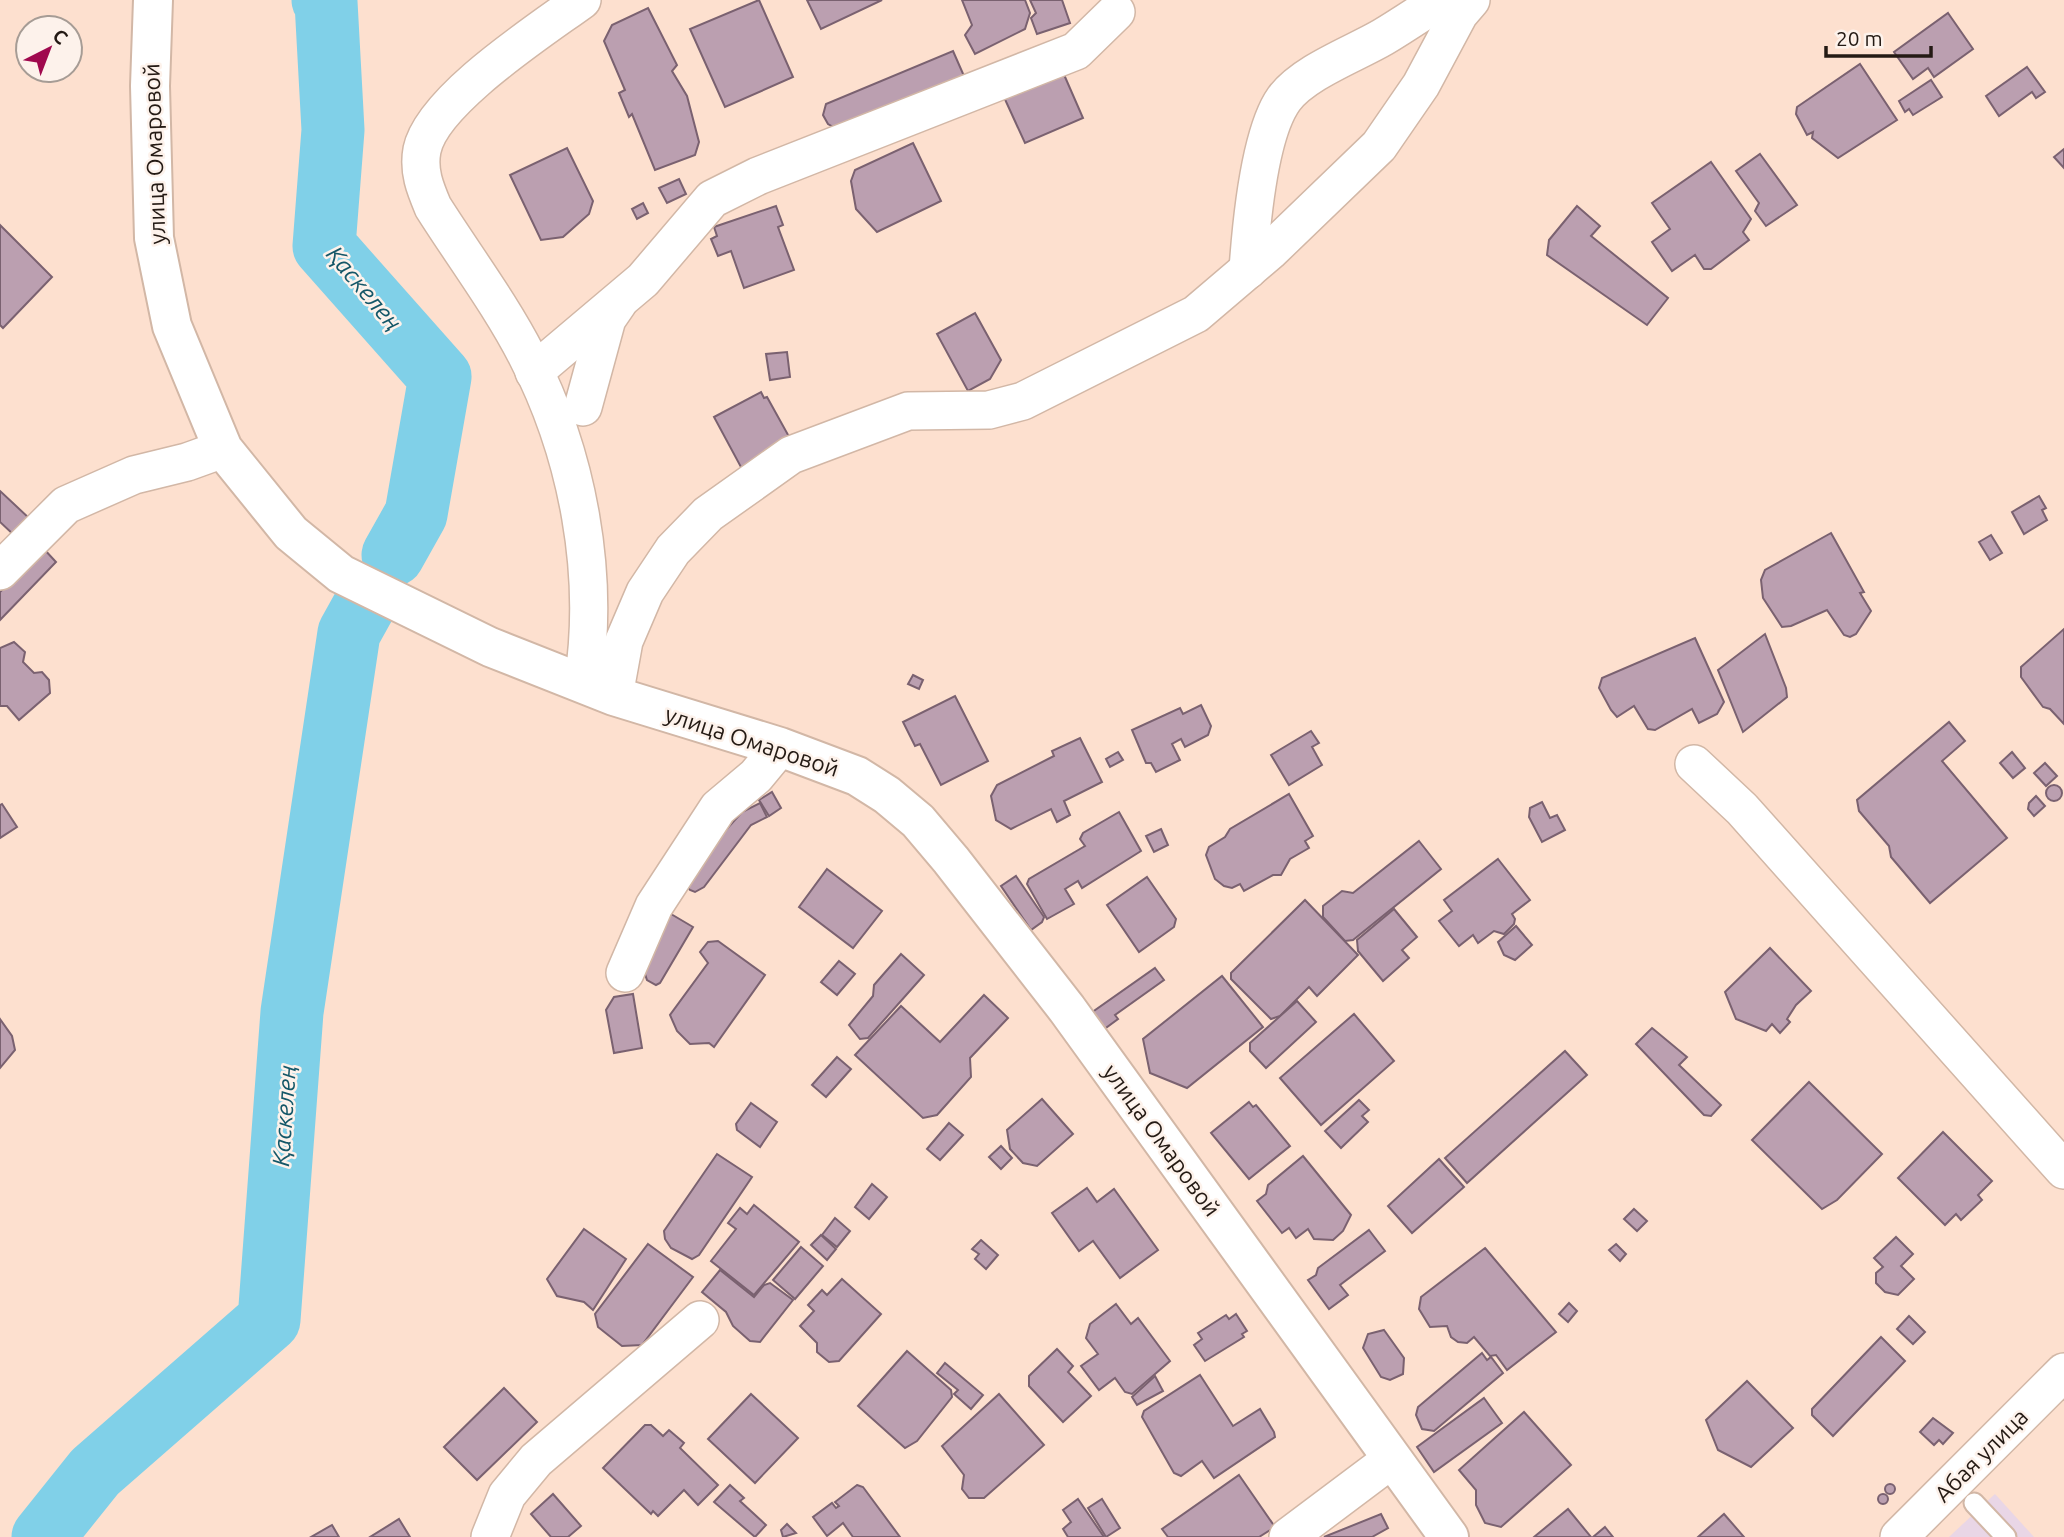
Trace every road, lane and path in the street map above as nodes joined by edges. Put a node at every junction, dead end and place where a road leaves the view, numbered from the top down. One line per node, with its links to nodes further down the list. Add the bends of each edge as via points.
1 (153, 0): 9 (street, улица Омаровой, via 154,238 172,326)
2 (582, 0): 7 (street, via 459,95 432,125 422,149 422,180 433,207)
3 (1458, 4): 5 (street, via 1421,85 1379,146); 5 (street, via 1323,68 1284,99 1268,138 1251,223)
4 (1116, 12): 6 (street, via 1076,51 758,176 712,199 643,279)
5 (1248, 270): 11 (street, via 1196,314 1023,401 989,410 908,411 791,454 708,514 673,550 645,592)
6 (622, 296): 7 (street); 8 (street, via 607,319)
7 (534, 372): 11 (street, via 573,478 587,565 589,645)
8 (583, 407)
9 (223, 449): 10 (street, via 134,475 66,505); 11 (street, улица Омаровой, via 291,533 341,574 490,647)
10 (0, 571)
11 (599, 689): 12 (street, улица Омаровой)
12 (780, 747): 14 (street, via 756,776 718,808 654,906); 18 (street, улица Омаровой, via 857,776 918,821 1026,953)
13 (1694, 764): 15 (street, via 1742,809)
14 (625, 973)
15 (2064, 1170)
16 (700, 1320): 20 (street, via 536,1460 507,1495)
17 (2064, 1372): 19 (street, Абая улица)
18 (1392, 1459): 21 (street); 22 (street, улица Омаровой)
19 (1964, 1492): 23 (street, Абая улица); 24 (lane)
20 (490, 1537)
21 (1288, 1537)
22 (1449, 1537)
23 (1899, 1537)
24 (2006, 1537)

